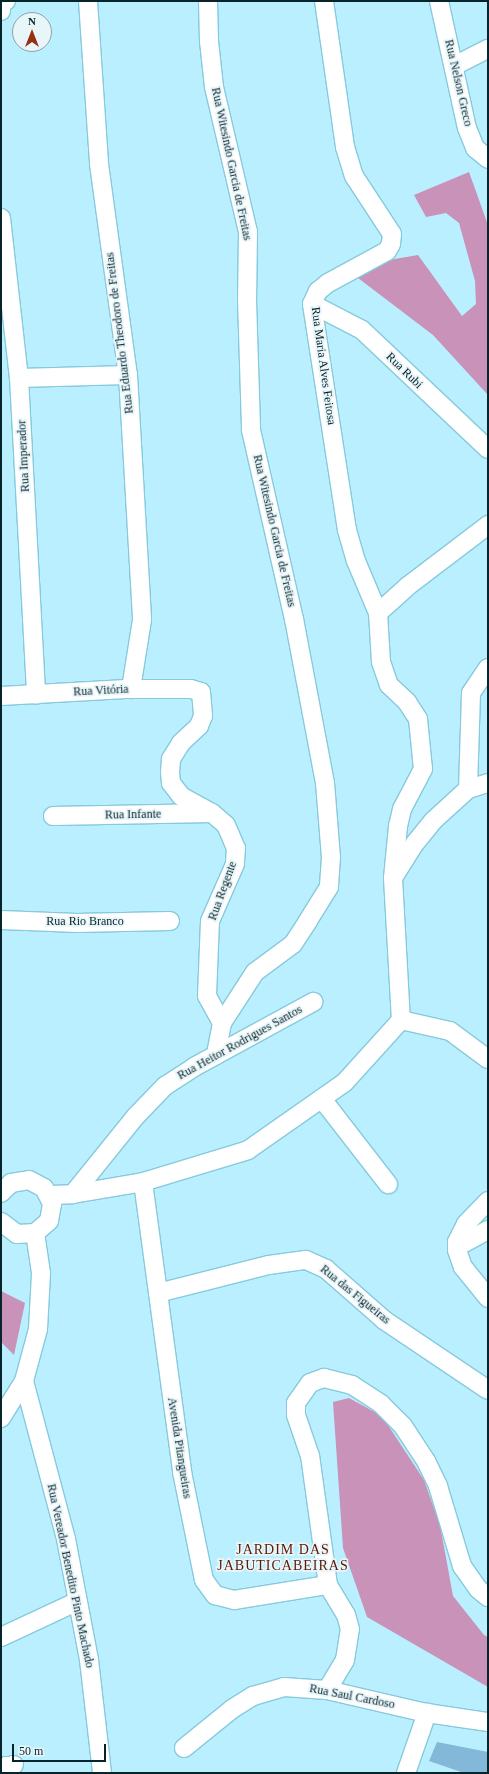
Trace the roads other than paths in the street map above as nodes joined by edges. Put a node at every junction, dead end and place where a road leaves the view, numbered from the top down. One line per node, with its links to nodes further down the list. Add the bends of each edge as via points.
1 (6, 1): 6 (street, via 1,2)
2 (88, 1): 12 (street, Rua Eduardo Theodoro de Freitas, via 99,164)
3 (208, 1): 31 (street, Rua Witesindo Garcia de Freitas, via 214,87 248,232 247,300 251,430 294,619 325,783 331,857 329,887 293,944 255,972)
4 (324, 1): 11 (street, Rua Maria Alves Feitosa, via 345,147 354,176 392,234 392,244 387,250 328,283 318,291)
5 (439, 1): 8 (street, Rua Nelson Greco)
6 (1, 10)
7 (488, 49): 8 (street)
8 (454, 66): 9 (street, Rua Nelson Greco, via 467,128 475,148)
9 (488, 159)
10 (1, 218): 13 (street, Rua Imperador)
11 (312, 304): 14 (street, Rua Rubi, via 362,330); 16 (street, Rua Maria Alves Feitosa, via 347,530 356,561)
12 (128, 375): 13 (street); 18 (street, Rua Eduardo Theodoro de Freitas, via 142,620)
13 (20, 378): 20 (street, Rua Imperador)
14 (488, 449)
15 (488, 525): 16 (street, via 408,586)
16 (378, 613): 26 (street, Rua Maria Alves Feitosa, via 381,662 389,685 407,702 418,719 423,769 402,809)
17 (488, 668): 23 (street, via 471,693)
18 (131, 689): 19 (street, Rua Vitória, via 191,689); 20 (street, Rua Vitória)
19 (201, 692): 24 (street, Rua Regente, via 203,716 199,726 181,743 171,759 171,783 181,796)
20 (36, 694): 21 (street, Rua Vitória)
21 (1, 696)
22 (488, 783): 23 (street)
23 (468, 789): 26 (street, via 433,821 415,843)
24 (212, 813): 25 (street, Rua Infante); 31 (street, Rua Regente, via 226,825 236,848 235,864 210,921 207,996)
25 (53, 816)
26 (393, 878): 30 (street)
27 (1, 920): 28 (street, Rua Rio Branco, via 77,923)
28 (170, 921)
29 (312, 1002): 32 (street, Rua Heitor Rodrigues Santos)
30 (401, 1020): 33 (street, via 450,1031); 34 (street, via 345,1082)
31 (222, 1023): 32 (street)
32 (216, 1055): 38 (street, Rua Heitor Rodrigues Santos, via 165,1086 136,1116)
33 (488, 1059)
34 (322, 1099): 35 (street, via 248,1150); 37 (street)
35 (143, 1182): 38 (street); 45 (street, Avenida Pitangueiras)
36 (4, 1183): 39 (street, via 33,1181)
37 (388, 1184)
38 (73, 1194): 39 (street)
39 (50, 1195): 43 (street, via 52,1213 49,1221)
40 (488, 1201): 44 (street, via 466,1224 460,1233)
41 (1, 1222): 43 (street, via 17,1234)
42 (488, 1230): 44 (street)
43 (35, 1233): 47 (street, via 41,1274 38,1329)
44 (457, 1247): 46 (street, via 464,1267)
45 (158, 1293): 48 (street, Rua das Figueiras, via 269,1265 306,1260 326,1269 384,1320); 50 (street, Avenida Pitangueiras, via 182,1472 204,1580 215,1595 234,1600)
46 (488, 1298)
47 (24, 1381): 49 (street); 52 (street, Rua Vereador Benedito Pinto Machado, via 66,1539)
48 (488, 1390)
49 (1, 1418)
50 (328, 1585): 51 (street, via 310,1456 298,1427 296,1403 310,1383 324,1378 352,1385 381,1404 403,1426 426,1461 450,1518 462,1566 478,1589); 54 (street, via 346,1615 350,1629 345,1660)
51 (488, 1597)
52 (76, 1602): 53 (street); 58 (street, Rua Vereador Benedito Pinto Machado, via 89,1660)
53 (1, 1637)
54 (327, 1690): 55 (street, Rua Saul Cardoso); 57 (street, Rua Saul Cardoso, via 284,1687 253,1696 232,1709)
55 (427, 1714): 56 (street, Rua Saul Cardoso); 59 (street)
56 (488, 1722)
57 (184, 1748)
58 (102, 1773)
59 (406, 1773)

